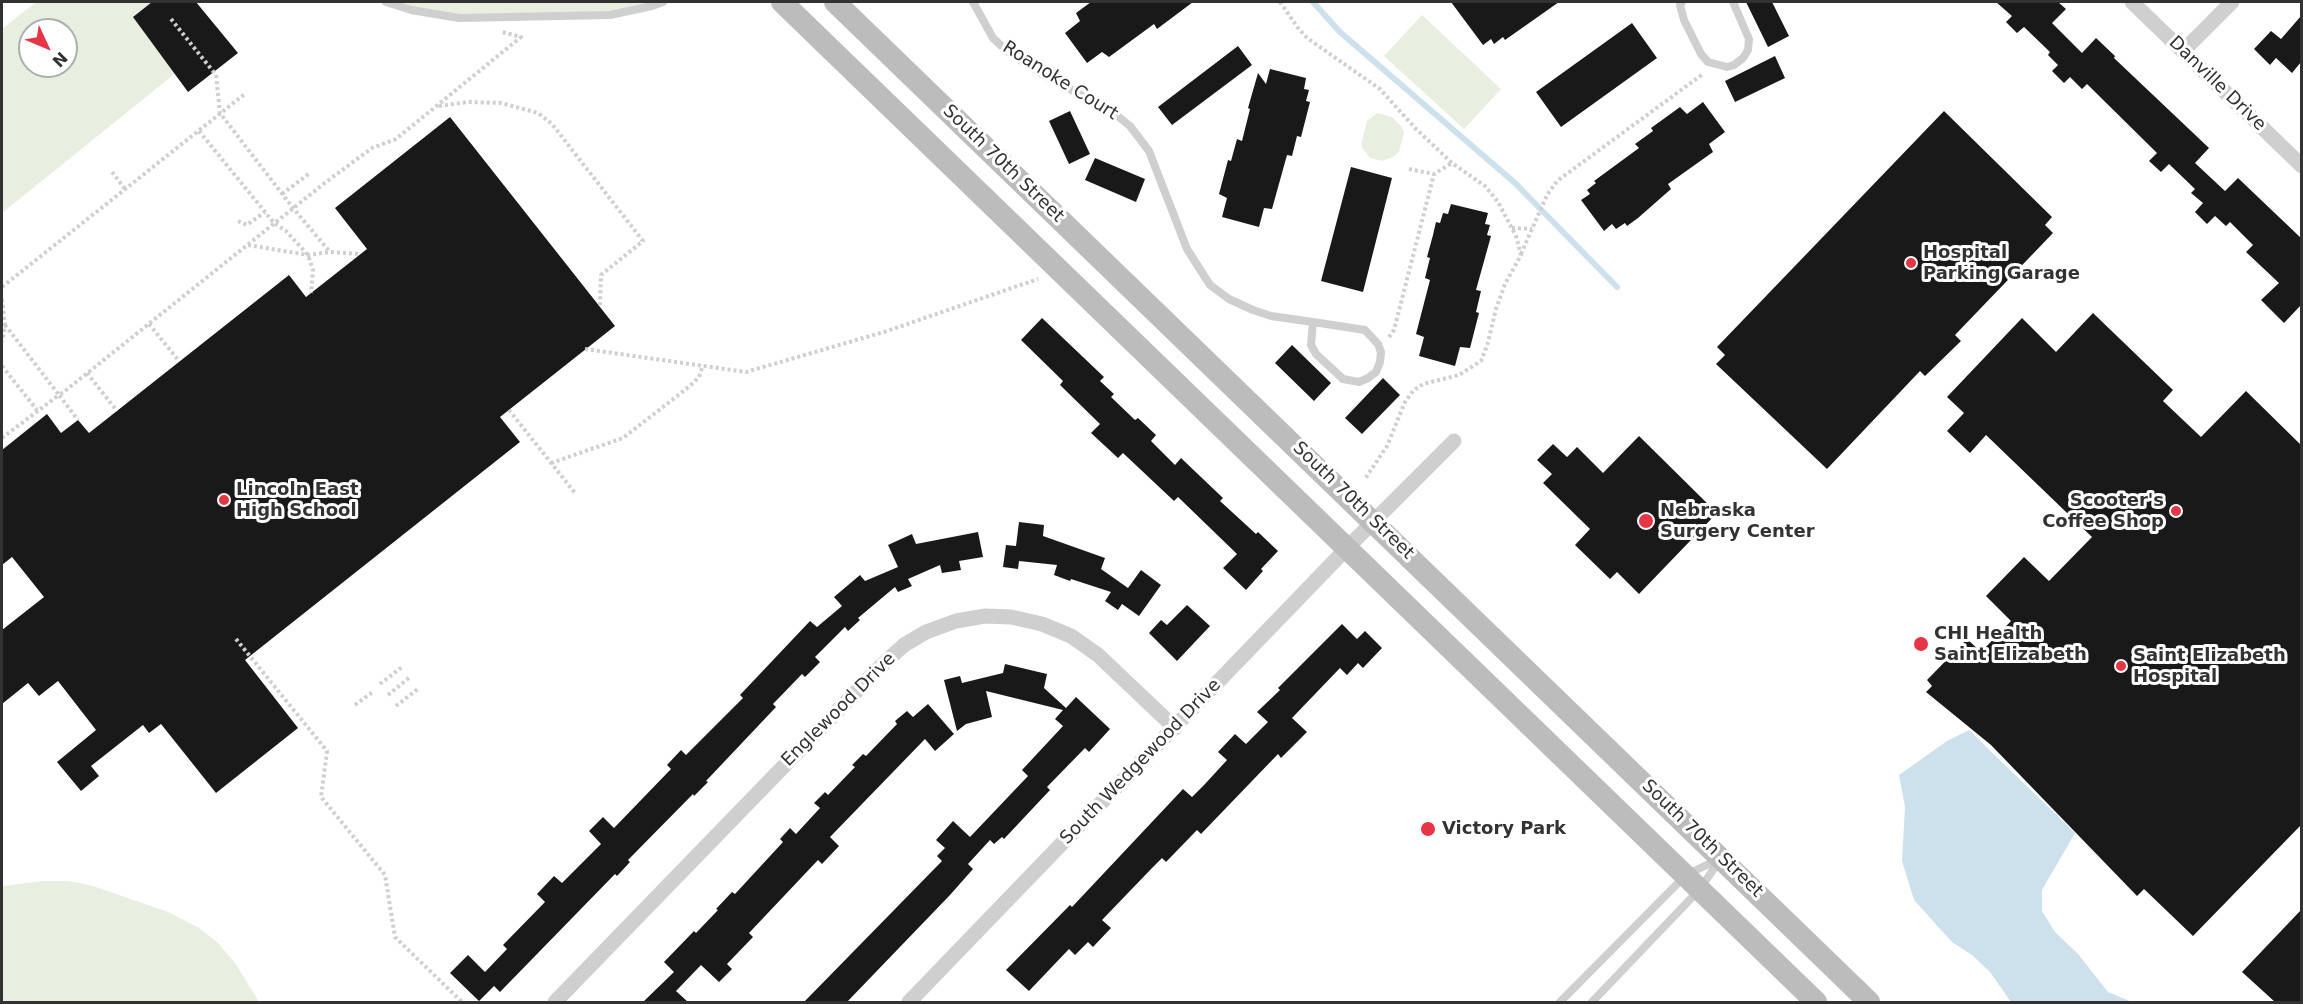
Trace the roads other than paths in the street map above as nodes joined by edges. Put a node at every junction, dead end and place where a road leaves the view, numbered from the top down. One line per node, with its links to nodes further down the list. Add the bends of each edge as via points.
1 (386, 2): 2 (lane, via 459,18 610,15)
2 (663, 2)
3 (782, 2): 15 (main road, South 70th Street)
4 (835, 2): 14 (main road, South 70th Street)
5 (973, 2): 12 (lane, Roanoke Court, via 993,38 1008,52 1130,126 1149,151 1187,249 1210,285 1253,310)
6 (1682, 2): 7 (lane, via 1684,20 1701,54 1708,62 1726,67 1734,65 1748,50 1749,39)
7 (1732, 2)
8 (2132, 2): 10 (street, Danville Drive)
9 (2232, 2): 10 (street)
10 (2183, 51): 11 (street, Danville Drive)
11 (2301, 166)
12 (1313, 322): 12 (lane, Roanoke Court, via 1365,330 1381,352 1376,372 1359,382 1343,379 1311,345)
13 (1454, 441): 14 (street, South Wedgewood Drive)
14 (1373, 521): 15 (street, South Wedgewood Drive); 17 (main road, South 70th Street)
15 (1348, 547): 16 (street, South Wedgewood Drive); 18 (main road, South 70th Street)
16 (1175, 728): 19 (street, Englewood Drive, via 1098,655 1071,636 1042,624 985,616 926,632 881,666); 20 (street, South Wedgewood Drive)
17 (1721, 858): 18 (lane); 18 (lane); 24 (main road, South 70th Street)
18 (1693, 882): 21 (lane); 22 (lane); 23 (main road, South 70th Street)
19 (555, 1002)
20 (909, 1002)
21 (1560, 1002)
22 (1592, 1002)
23 (1816, 1002)
24 (1869, 1002)

